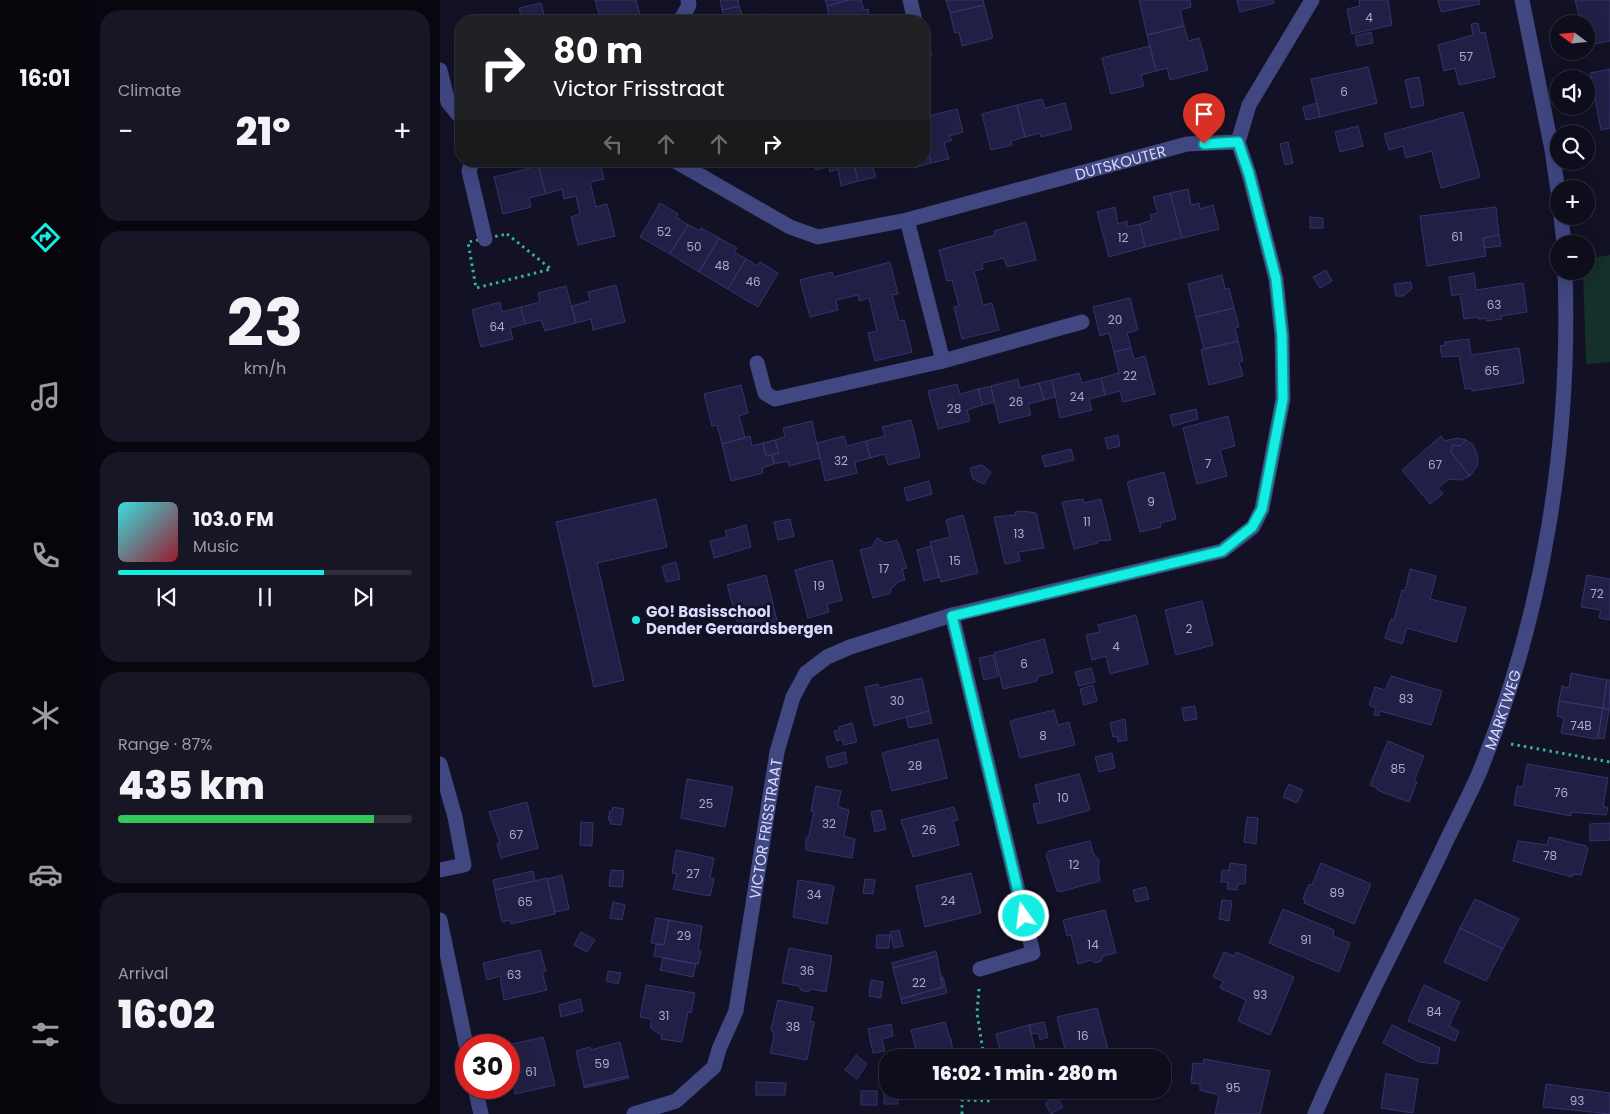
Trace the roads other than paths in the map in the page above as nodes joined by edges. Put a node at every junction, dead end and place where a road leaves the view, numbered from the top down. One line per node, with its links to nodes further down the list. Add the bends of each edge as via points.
1 (688, 0): 5 (street)
2 (910, 0): 6 (street)
3 (1312, 0): 9 (street, via 1249,105)
4 (1522, 0): 12 (street)
5 (683, 15)
6 (914, 15)
7 (440, 70): 8 (street, via 448,102)
8 (455, 111)
9 (1238, 142): 13 (street, DUTSKOUTER, via 1187,144); 19 (street, VICTOR FRISSTRAAT, via 1276,279 1282,336 1283,399 1262,509 1252,527 1222,551 1196,559)
10 (471, 167): 14 (street)
11 (685, 167): 13 (street, DUTSKOUTER, via 790,227 818,238)
12 (1556, 180)
13 (907, 220): 17 (street)
14 (485, 239)
15 (1565, 280): 29 (street, MARKTWEG, via 1567,335 1563,413 1541,568 1516,670 1479,772 1343,1048)
16 (1082, 322): 17 (street)
17 (942, 361): 18 (street, via 775,399 765,393)
18 (757, 363)
19 (952, 616): 23 (street, via 1034,953); 26 (street, VICTOR FRISSTRAAT, via 850,647 827,657 806,673 793,697 777,752 736,1011 714,1067 676,1101)
20 (440, 764): 21 (street, via 455,816 464,866)
21 (440, 870)
22 (440, 920): 24 (street)
23 (980, 969)
24 (464, 1034)
25 (478, 1099): 27 (street)
26 (654, 1112): 28 (street, VICTOR FRISSTRAAT)
27 (481, 1114)
28 (634, 1114)
29 (1315, 1114)

